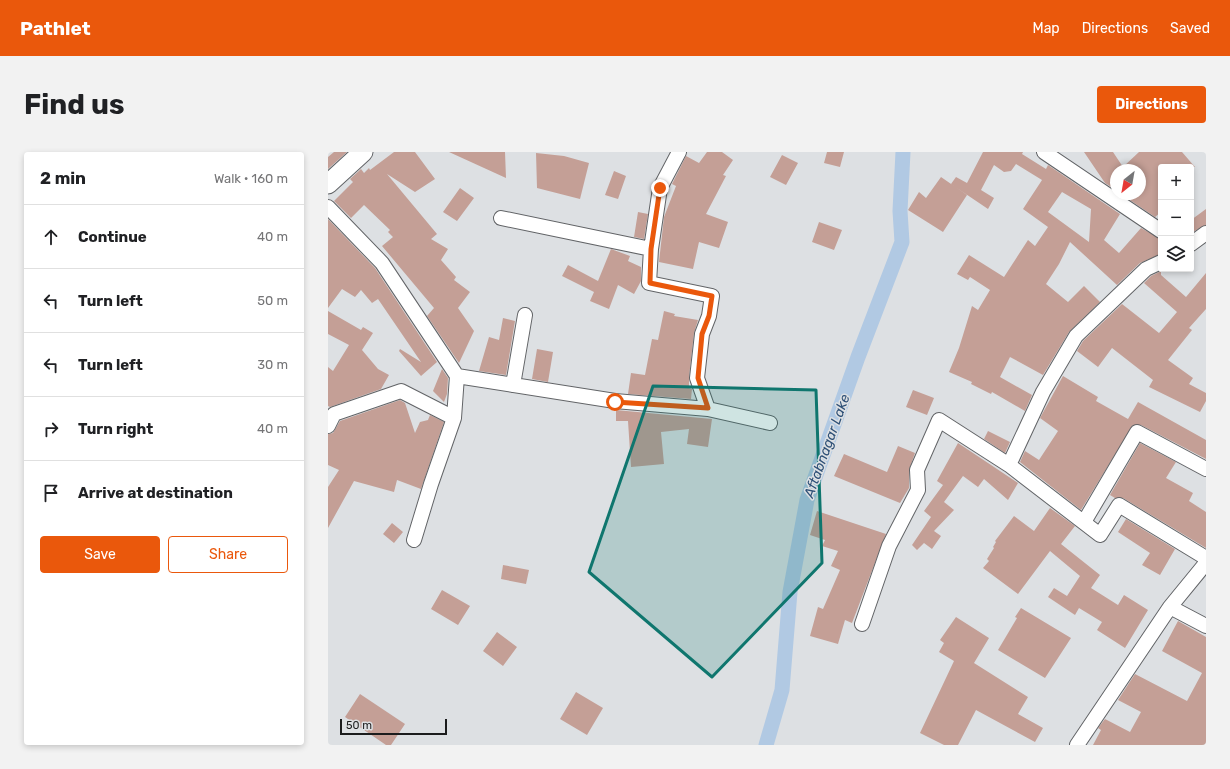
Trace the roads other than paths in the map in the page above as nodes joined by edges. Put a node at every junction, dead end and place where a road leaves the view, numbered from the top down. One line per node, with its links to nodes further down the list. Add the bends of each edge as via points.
1 (363, 152): 4 (street)
2 (679, 152): 10 (street, via 660,188)
3 (1044, 152): 7 (street)
4 (328, 184)
5 (328, 207): 13 (street, via 382,263)
6 (502, 218): 10 (street)
7 (1158, 229)
8 (1206, 233): 9 (street)
9 (1194, 242)
10 (651, 249): 15 (street, via 650,283 712,296 709,316 702,334 698,378)
11 (1158, 264): 19 (street, via 1146,270 1116,296 1076,336 1042,392)
12 (525, 315): 14 (street)
13 (457, 376): 14 (street); 16 (street)
14 (513, 385): 15 (street, via 615,402)
15 (708, 408): 17 (street)
16 (454, 418): 18 (street, via 401,391 334,414); 22 (street)
17 (770, 423)
18 (328, 426)
19 (1009, 465): 21 (street); 26 (street, via 939,420 917,470 918,490 889,546)
20 (1206, 469): 21 (street, via 1137,432)
21 (1084, 522): 23 (street, via 1100,535 1119,505)
22 (414, 540)
23 (1206, 558)
24 (1206, 563): 25 (street)
25 (1170, 607): 27 (street); 28 (street)
26 (862, 624)
27 (1206, 626)
28 (1077, 745)

